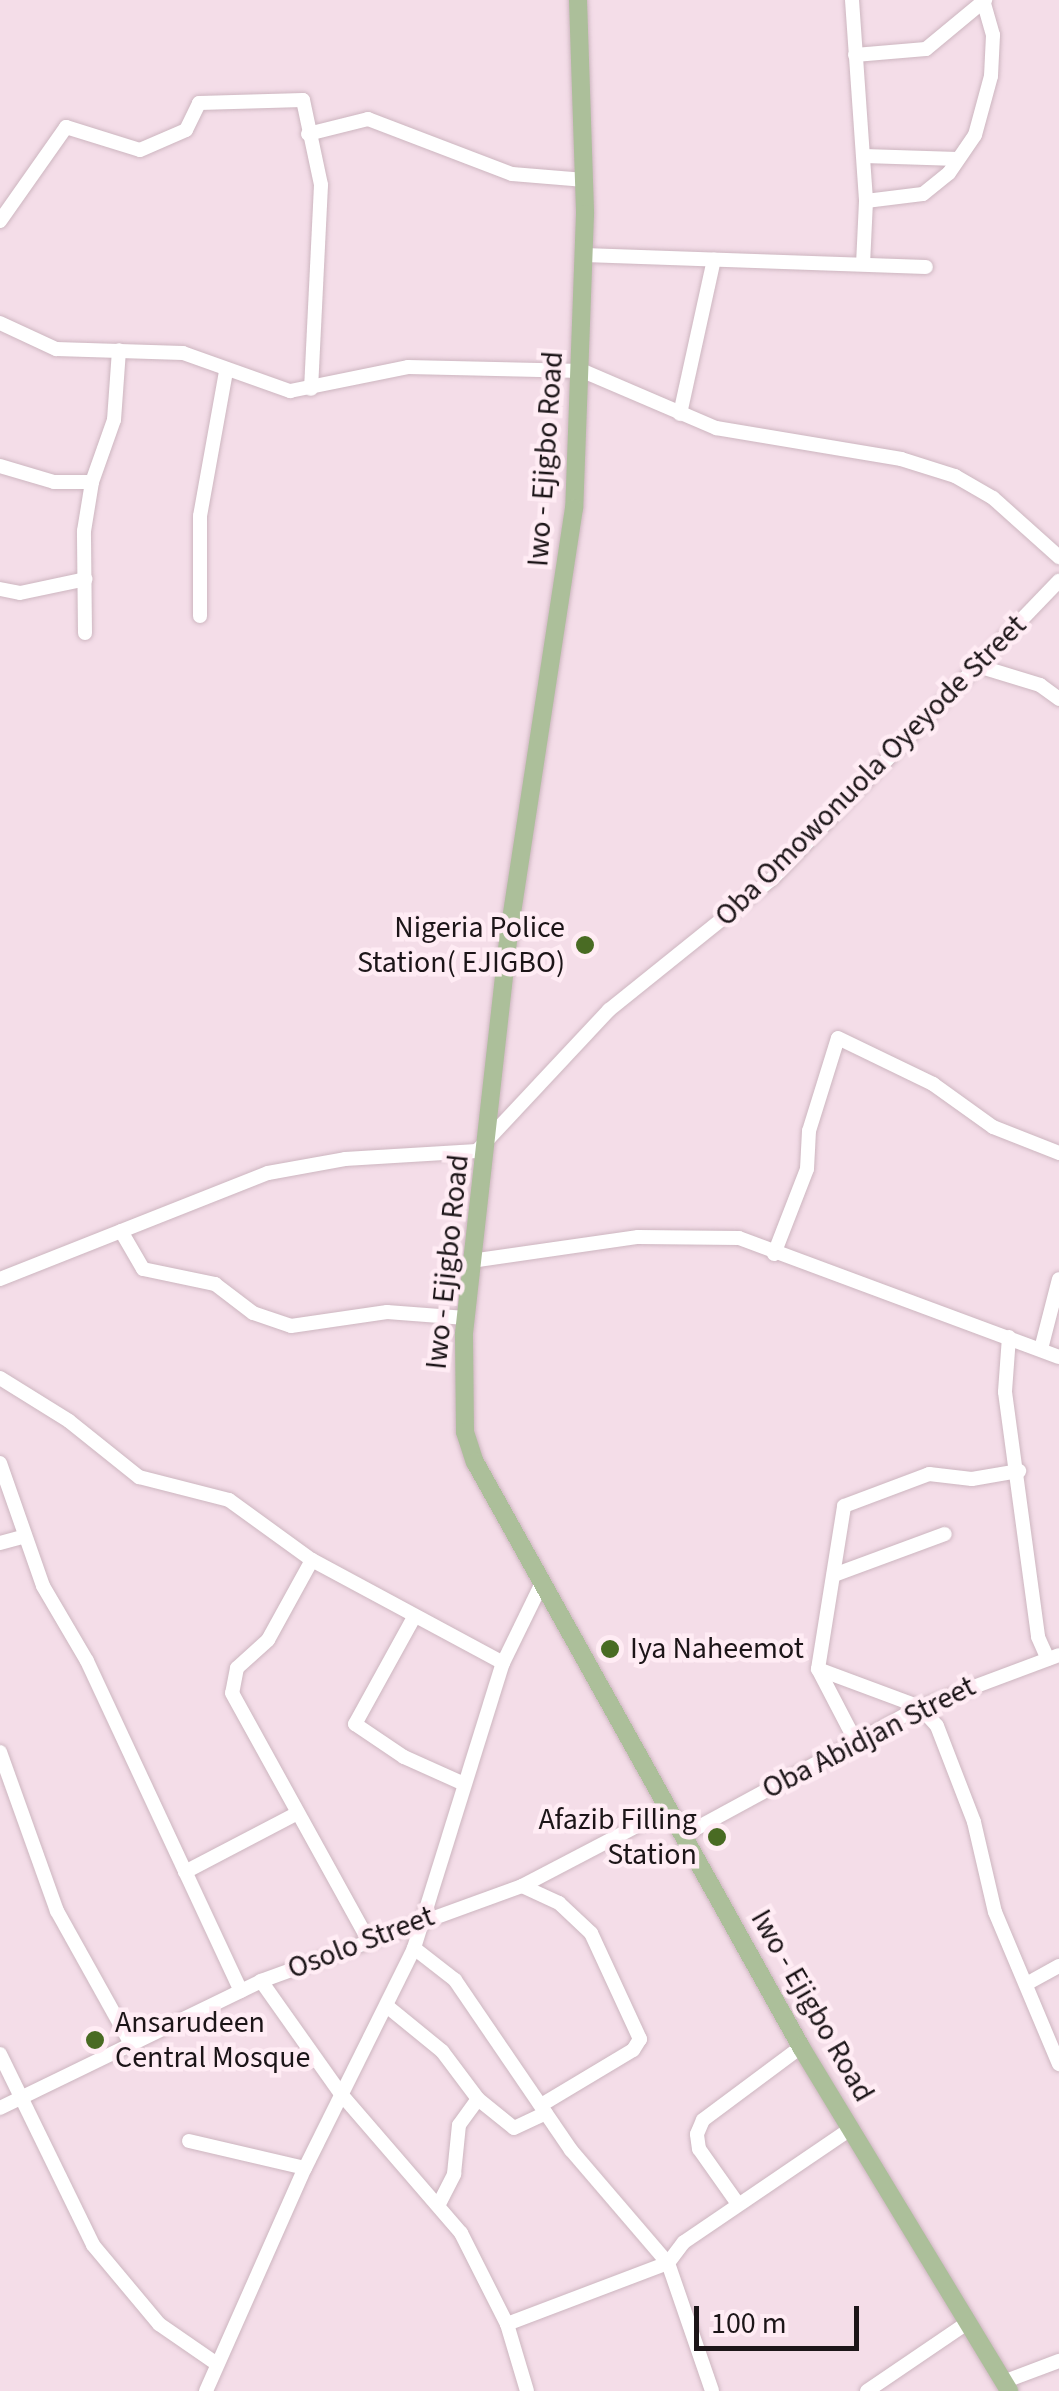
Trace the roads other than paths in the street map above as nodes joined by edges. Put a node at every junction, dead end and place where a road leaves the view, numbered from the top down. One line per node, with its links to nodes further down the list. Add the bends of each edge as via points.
1 (578, 0): 8 (main road, Iwo - Ejigbo Road)
2 (852, 0): 4 (street)
3 (984, 2): 4 (street, via 926,48); 7 (street, via 993,35 991,76 975,135)
4 (856, 54): 6 (street)
5 (308, 134): 8 (street, via 368,119 512,174); 10 (street, via 304,100 199,104 186,130 140,150 72,125); 19 (street, via 321,185)
6 (864, 156): 7 (street); 9 (street)
7 (958, 159): 9 (street, via 924,194)
8 (584, 180): 11 (main road, Iwo - Ejigbo Road)
9 (866, 202): 13 (street)
10 (0, 221)
11 (584, 255): 12 (street); 17 (main road, Iwo - Ejigbo Road)
12 (714, 260): 13 (street); 20 (street)
13 (862, 264): 14 (street)
14 (926, 267)
15 (0, 323): 16 (street, via 56,349)
16 (119, 350): 18 (street, via 184,353); 22 (street, via 114,420)
17 (582, 371): 19 (street, via 408,367); 20 (street); 31 (main road, Iwo - Ejigbo Road, via 573,522 514,883)
18 (226, 372): 19 (street, via 272,389); 27 (street, via 200,516)
19 (311, 389)
20 (680, 414): 23 (street, via 730,431 901,458 956,476 993,498)
21 (0, 466): 22 (street, via 54,482)
22 (92, 482): 24 (street)
23 (1059, 557)
24 (86, 579): 26 (street, via 20,593); 28 (street)
25 (1059, 581): 29 (street, Oba Omowonuola Oyeyode Street)
26 (0, 588)
27 (200, 616)
28 (85, 632)
29 (978, 666): 30 (street, via 1040,685); 31 (street, Oba Omowonuola Oyeyode Street, via 722,925 609,1010)
30 (1059, 699)
31 (488, 1142): 33 (street, via 477,1151 345,1159 268,1174); 35 (main road, Iwo - Ejigbo Road)
32 (1059, 1153): 34 (street, via 993,1126 933,1084 838,1038 809,1131 807,1169)
33 (121, 1232): 36 (street); 38 (street, via 143,1269 216,1284 253,1313 291,1326 387,1312)
34 (774, 1254): 35 (street, via 739,1238 657,1237); 39 (street)
35 (471, 1261): 38 (main road, Iwo - Ejigbo Road)
36 (0, 1279)
37 (1059, 1280): 40 (street)
38 (466, 1318): 50 (main road, Iwo - Ejigbo Road, via 462,1413 469,1450)
39 (1008, 1336): 40 (street); 44 (street, via 1005,1392)
40 (1041, 1349): 41 (street)
41 (1059, 1356)
42 (0, 1378): 48 (street, via 70,1421 118,1465 159,1486 229,1500)
43 (0, 1463): 46 (street)
44 (1019, 1471): 49 (street, via 972,1478 930,1474 848,1503); 52 (street, via 1038,1636)
45 (945, 1534): 49 (street)
46 (23, 1537): 47 (street); 62 (street)
47 (0, 1543)
48 (312, 1560): 51 (street); 60 (street, via 268,1640 232,1678 232,1693)
49 (834, 1575): 54 (street)
50 (543, 1581): 53 (street); 59 (main road, Iwo - Ejigbo Road)
51 (413, 1618): 53 (street); 58 (street, via 355,1724 404,1758)
52 (1053, 1657): 55 (street, Oba Abidjan Street)
53 (504, 1664): 58 (street)
54 (818, 1669): 55 (street); 56 (street)
55 (920, 1707): 56 (street, Oba Abidjan Street); 69 (street, via 937,1726 974,1822 995,1912)
56 (854, 1740): 61 (street, Oba Abidjan Street)
57 (0, 1752): 72 (street, via 56,1911)
58 (464, 1784): 64 (street)
59 (670, 1809): 61 (main road, Iwo - Ejigbo Road); 63 (street, Osolo Street)
60 (298, 1814): 62 (street); 65 (street)
61 (684, 1835): 73 (main road, Iwo - Ejigbo Road)
62 (185, 1872): 70 (street)
63 (522, 1886): 64 (street, Osolo Street); 80 (street, via 559,1903 591,1933 640,2039)
64 (425, 1918): 65 (street, Osolo Street); 66 (street)
65 (367, 1938): 68 (street, Osolo Street)
66 (414, 1948): 71 (street); 80 (street, via 455,1980)
67 (1059, 1966): 69 (street)
68 (261, 1980): 70 (street, Osolo Street); 76 (street)
69 (1028, 1983): 75 (street)
70 (241, 1991): 72 (street, Osolo Street)
71 (388, 2006): 76 (street); 78 (street, via 442,2051)
72 (131, 2044): 77 (street, Osolo Street)
73 (801, 2046): 81 (main road, Iwo - Ejigbo Road); 85 (street, via 714,2110 697,2134 699,2150)
74 (0, 2054): 77 (street)
75 (1059, 2064)
76 (341, 2094): 83 (street); 84 (street)
77 (22, 2096): 79 (street, Osolo Street); 90 (street, via 93,2246 159,2324)
78 (478, 2099): 80 (street, via 514,2128); 84 (street, via 459,2125 454,2174)
79 (0, 2108)
80 (543, 2109): 86 (street)
81 (850, 2130): 85 (street); 87 (main road, Iwo - Ejigbo Road)
82 (189, 2140): 83 (street)
83 (305, 2168): 90 (street)
84 (439, 2204): 88 (street, via 478,2260)
85 (738, 2204): 86 (street, via 673,2251)
86 (668, 2263): 88 (street); 94 (street)
87 (967, 2323): 91 (main road, Iwo - Ejigbo Road); 95 (street)
88 (507, 2324): 93 (street)
89 (1059, 2361): 91 (street)
90 (217, 2364): 92 (street)
91 (1006, 2386)
92 (206, 2391)
93 (527, 2391)
94 (712, 2391)
95 (867, 2391)

